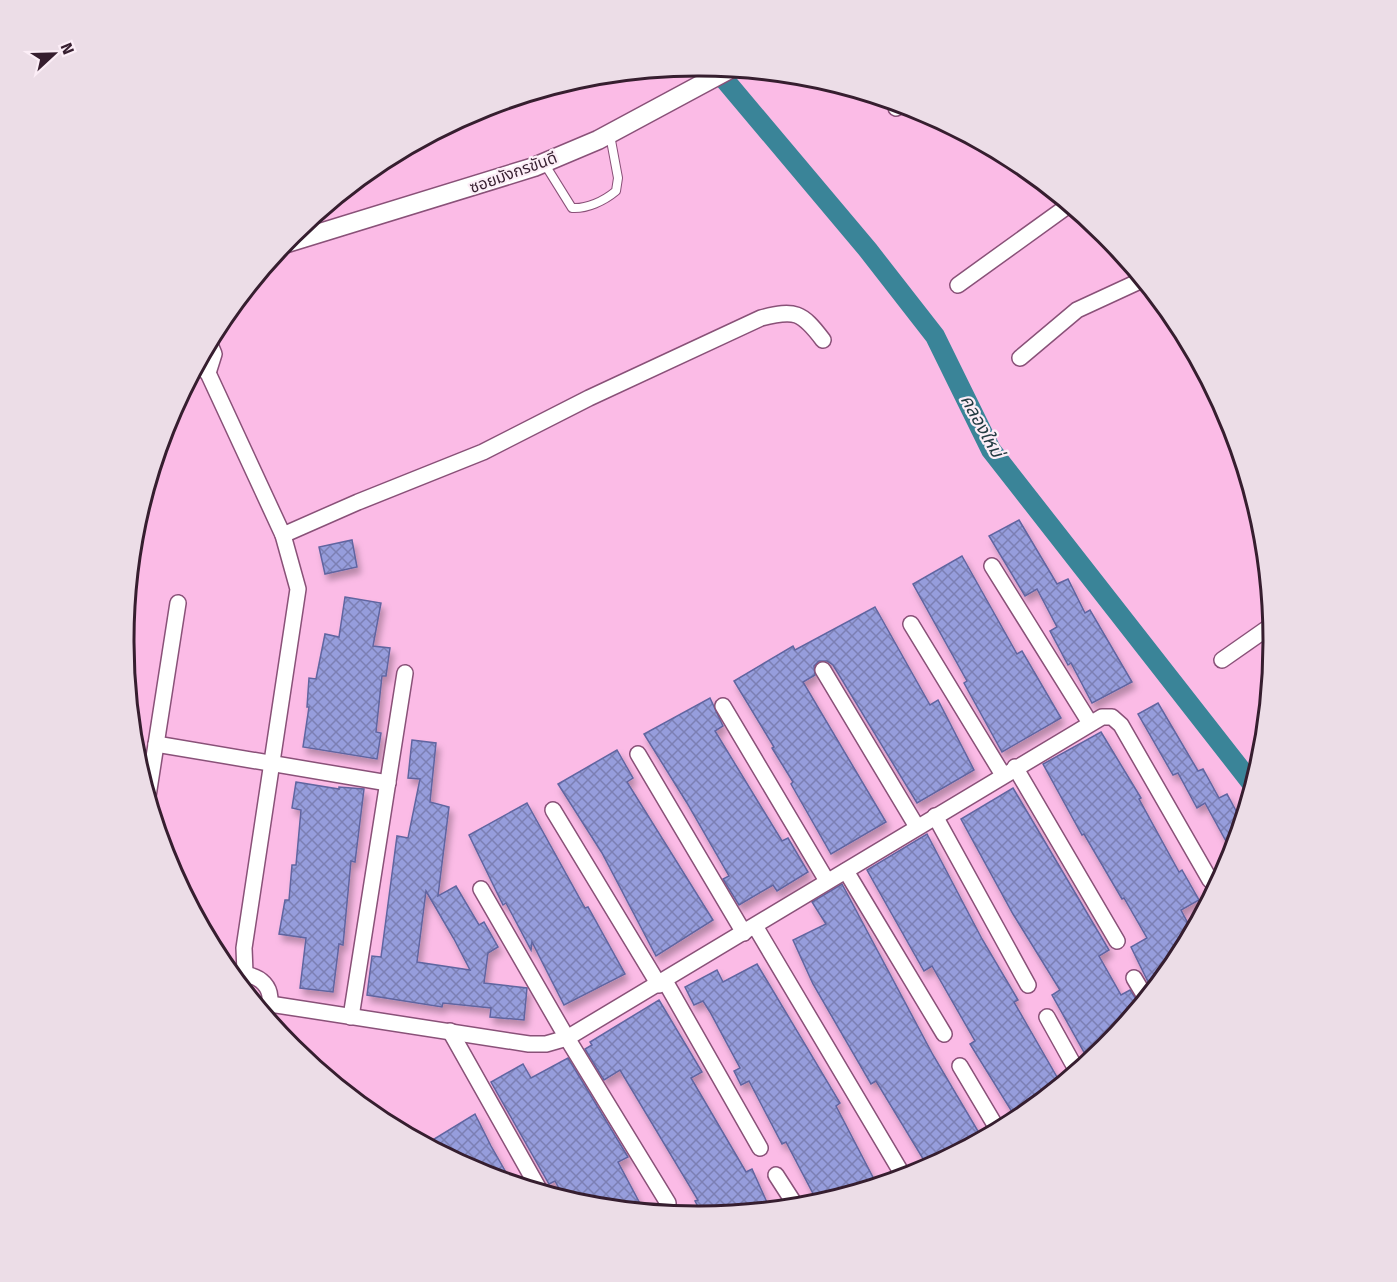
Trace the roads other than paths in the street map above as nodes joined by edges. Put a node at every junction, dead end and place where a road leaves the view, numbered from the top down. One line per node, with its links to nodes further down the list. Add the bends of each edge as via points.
1 (717, 77): 2 (street, ซอยมังกรขันดี)
2 (610, 134): 3 (street, ซอยมังกรขันดี); 3 (lane, via 618,178 616,192 608,198 581,209 572,208)
3 (544, 163): 5 (street, ซอยมังกรขันดี)
4 (1062, 210): 7 (street)
5 (303, 238)
6 (1135, 283): 9 (street, via 1077,310)
7 (958, 285)
8 (823, 340): 11 (street, via 801,315 786,311 761,318 483,452)
9 (1020, 358)
10 (203, 371): 11 (street)
11 (284, 536): 23 (street, via 298,589)
12 (992, 566): 20 (street)
13 (178, 603): 21 (street)
14 (911, 624): 24 (street)
15 (1263, 631): 16 (street)
16 (1222, 660)
17 (822, 670): 29 (street)
18 (405, 673): 26 (street)
19 (723, 706): 32 (street)
20 (1090, 723): 24 (street); 31 (street, via 1112,717 1121,725)
21 (156, 744): 23 (street); 25 (street)
22 (639, 754): 34 (street)
23 (273, 763): 26 (street); 36 (street)
24 (1009, 771): 28 (street); 35 (street)
25 (151, 777)
26 (388, 783): 44 (street)
27 (553, 810): 39 (street)
28 (935, 816): 29 (street); 40 (street)
29 (917, 827): 30 (street)
30 (846, 870): 32 (street); 47 (street)
31 (1210, 880)
32 (828, 881): 34 (street)
33 (482, 889): 48 (street)
34 (750, 929): 39 (street); 53 (street)
35 (1117, 941)
36 (240, 970)
37 (244, 975): 42 (street, via 256,976 266,984 270,994)
38 (1134, 978): 41 (street)
39 (662, 983): 48 (street); 52 (street)
40 (1028, 985)
41 (1141, 990)
42 (268, 1005)
43 (271, 1009): 44 (street)
44 (351, 1017): 46 (street)
45 (1047, 1017): 49 (street)
46 (450, 1030): 48 (street, via 529,1044); 55 (street)
47 (944, 1034)
48 (567, 1038): 57 (street)
49 (1073, 1063)
50 (960, 1066): 51 (street)
51 (993, 1122)
52 (760, 1148)
53 (899, 1169)
54 (776, 1175): 56 (street)
55 (533, 1181)
56 (791, 1198)
57 (668, 1203)

